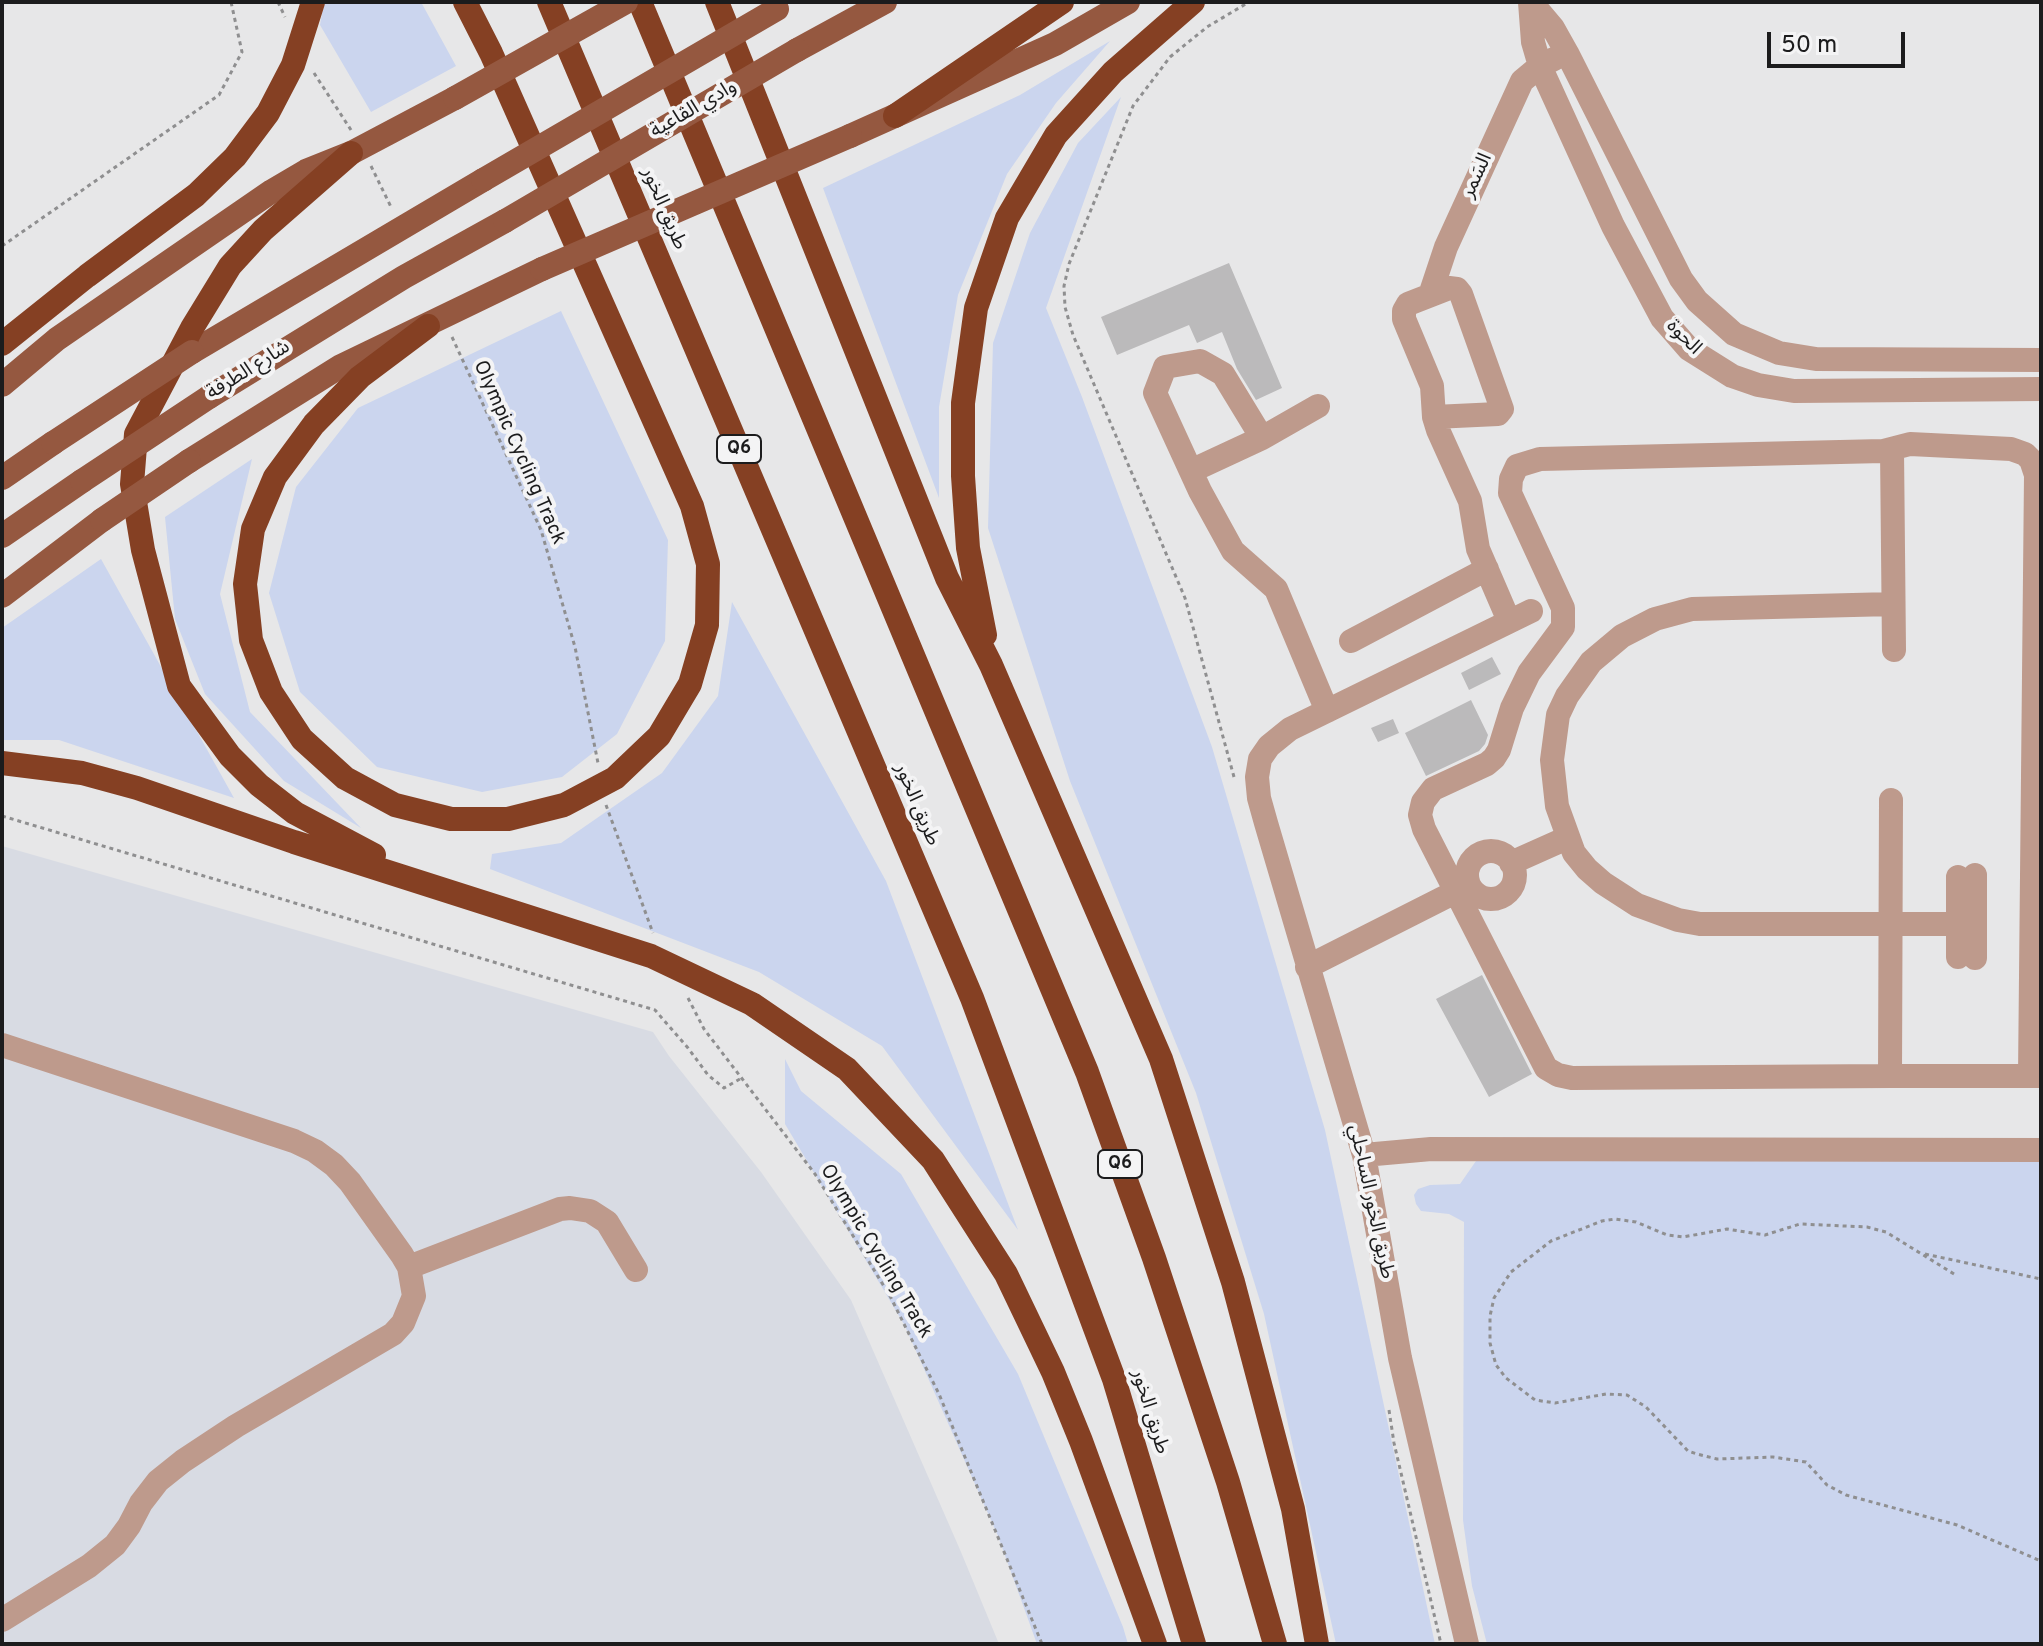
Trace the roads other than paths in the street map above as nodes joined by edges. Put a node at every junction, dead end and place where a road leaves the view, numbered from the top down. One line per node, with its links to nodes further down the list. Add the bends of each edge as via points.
1 (313, 2): 20 (highway, via 293,65 268,113 235,157 196,195)
2 (465, 2): 19 (highway, via 692,506 708,564 707,625 690,684 659,736 615,778 564,805 508,819 451,819 395,805 345,778 302,739 271,692 251,640 245,584 253,529 275,477 314,424 360,377)
3 (549, 2): 58 (highway, طريق الخور / Q6, via 972,998 1114,1379)
4 (626, 2): 16 (main road, bridge)
5 (640, 2): 59 (highway, Q6, via 1087,1072 1218,1452)
6 (717, 2): 36 (highway, via 947,578)
7 (885, 2): 17 (main road, وادي القاعية, bridge)
8 (1062, 2): 15 (highway)
9 (1128, 2): 15 (main road, via 1055,44)
10 (1193, 2): 36 (highway, via 1113,72 1056,135 1007,218 976,308 963,403 963,476 968,548)
11 (1530, 2): 13 (street, الحوة); 14 (street, الحوة)
12 (784, 6): 29 (main road, bridge, via 192,352)
13 (1567, 53): 14 (street); 21 (street, الحوة, via 1668,257 1697,301 1734,334 1779,353 1816,359)
14 (1540, 66): 18 (street, السَمر, via 1522,81 1446,247); 23 (street, الحوة, via 1613,226 1662,318 1689,349 1713,366 1758,385 1794,391)
15 (895, 116): 19 (main road, bridge, via 542,269)
16 (358, 150): 22 (main road, via 306,171 260,199 57,339); 44 (highway, via 263,230 230,266 136,434 132,484 143,550 179,686 214,736 259,785 295,813)
17 (505, 221): 30 (main road, شارع الطرفة, bridge, via 209,397)
18 (1430, 295): 25 (street, via 1408,304 1404,319 1432,386); 25 (street, via 1449,288 1461,294 1502,403 1498,414)
19 (438, 328): 32 (main road, bridge, via 341,366 102,520)
20 (2, 344)
21 (2041, 360)
22 (2, 385)
23 (2041, 389)
24 (1318, 406): 26 (street)
25 (1434, 417): 31 (street, via 1470,501 1474,534)
26 (1262, 438): 28 (street); 28 (street, via 1223,374 1200,361 1165,367 1155,393)
27 (1892, 449): 33 (street); 43 (street, via 1540,459 1517,466 1510,493 1565,620 1524,682 1494,758 1433,789 1423,802 1421,822); 51 (street, via 1910,444 2011,449 2025,454 2035,467)
28 (1191, 471): 37 (street, via 1233,551 1276,589)
29 (2, 478)
30 (2, 536)
31 (1487, 569): 34 (street); 37 (street, طريق الخور الساحلي, via 1520,616)
32 (2, 596)
33 (1893, 604): 35 (street); 40 (street, via 1692,609 1622,636 1591,662 1558,715 1553,783)
34 (1351, 641)
35 (1894, 650)
36 (991, 665): 60 (highway, via 1161,1059 1233,1282 1293,1509)
37 (1327, 711): 48 (street, طريق الخور الساحلي, via 1269,746 1257,777)
38 (2, 763): 44 (highway, via 82,773 137,788)
39 (1891, 800): 45 (street)
40 (1567, 838): 41 (street); 45 (street, via 1603,883 1637,905 1678,920)
41 (1511, 863): 43 (street, via 1499,852 1482,852 1469,863); 43 (street, via 1515,878 1507,893 1483,898)
42 (1966, 876): 46 (street)
43 (1463, 888): 48 (street); 50 (street, via 1541,1062 1558,1075)
44 (448, 889): 57 (highway, via 651,956 752,1004 847,1069 933,1160 1006,1274 1053,1372)
45 (1890, 924): 46 (street); 50 (street)
46 (1966, 924): 47 (street)
47 (1967, 958)
48 (1307, 967): 53 (street, طريق الخور الساحلي)
49 (2, 1045): 54 (street, via 315,1151 350,1182)
50 (1890, 1076): 51 (street)
51 (2036, 1076)
52 (2041, 1150): 53 (street, via 1431,1149)
53 (1364, 1155): 61 (street, طريق الخور الساحلي, via 1400,1358)
54 (409, 1267): 55 (street, via 570,1208 590,1211 607,1222); 56 (street, via 414,1296 393,1334 183,1461 158,1481 115,1545)
55 (636, 1270)
56 (2, 1620)
57 (1155, 1644)
58 (1194, 1644)
59 (1275, 1644)
60 (1317, 1644)
61 (1467, 1644)

